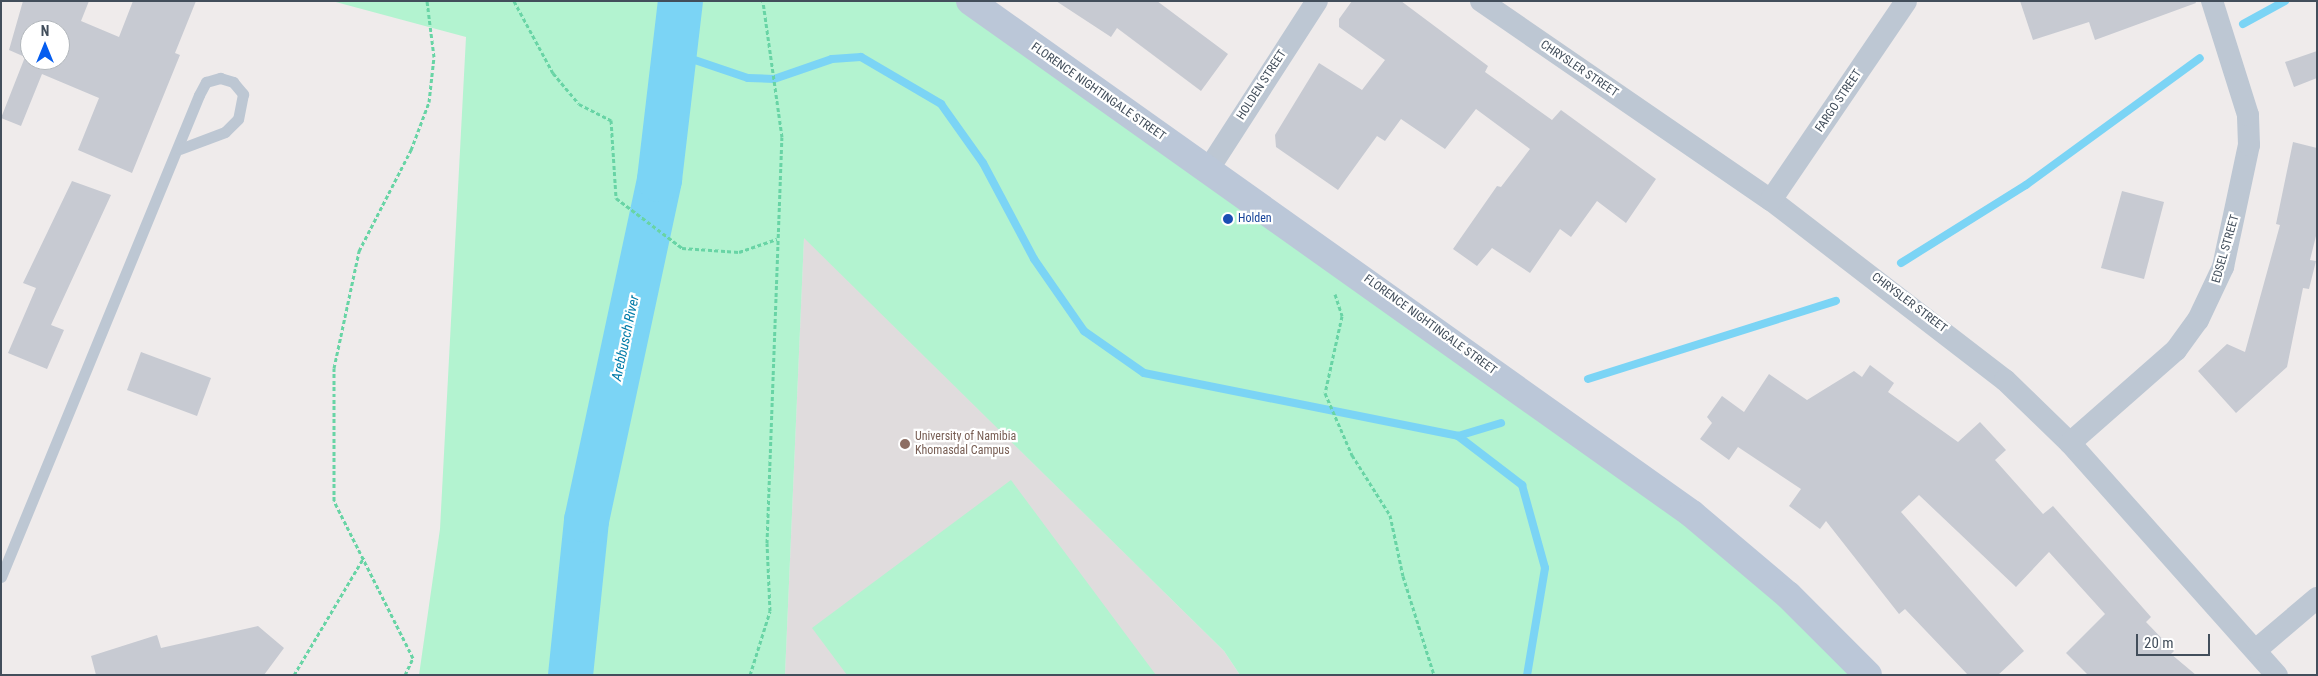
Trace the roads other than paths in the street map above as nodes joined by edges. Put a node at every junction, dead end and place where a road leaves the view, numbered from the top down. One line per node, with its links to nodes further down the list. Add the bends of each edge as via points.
1 (970, 1): 7 (main road, FLORENCE NIGHTINGALE STREET)
2 (1317, 1): 7 (street, HOLDEN STREET)
3 (1481, 1): 8 (street, CHRYSLER STREET)
4 (1906, 1): 8 (street, FARGO STREET)
5 (2212, 1): 9 (street, EDSEL STREET, via 2248,115 2249,144 2223,267 2198,320 2176,350)
6 (180, 150): 6 (lane, via 206,82 220,78 233,82 243,94 238,120 226,132); 10 (lane)
7 (1208, 170): 13 (main road, FLORENCE NIGHTINGALE STREET, via 1692,514 1788,595)
8 (1772, 200): 9 (street, CHRYSLER STREET, via 1928,316 2005,380)
9 (2070, 444): 12 (street, CHRYSLER STREET)
10 (1, 577)
11 (2317, 598): 12 (street)
12 (2256, 650): 14 (street, CHRYSLER STREET)
13 (1868, 675)
14 (2277, 675)

